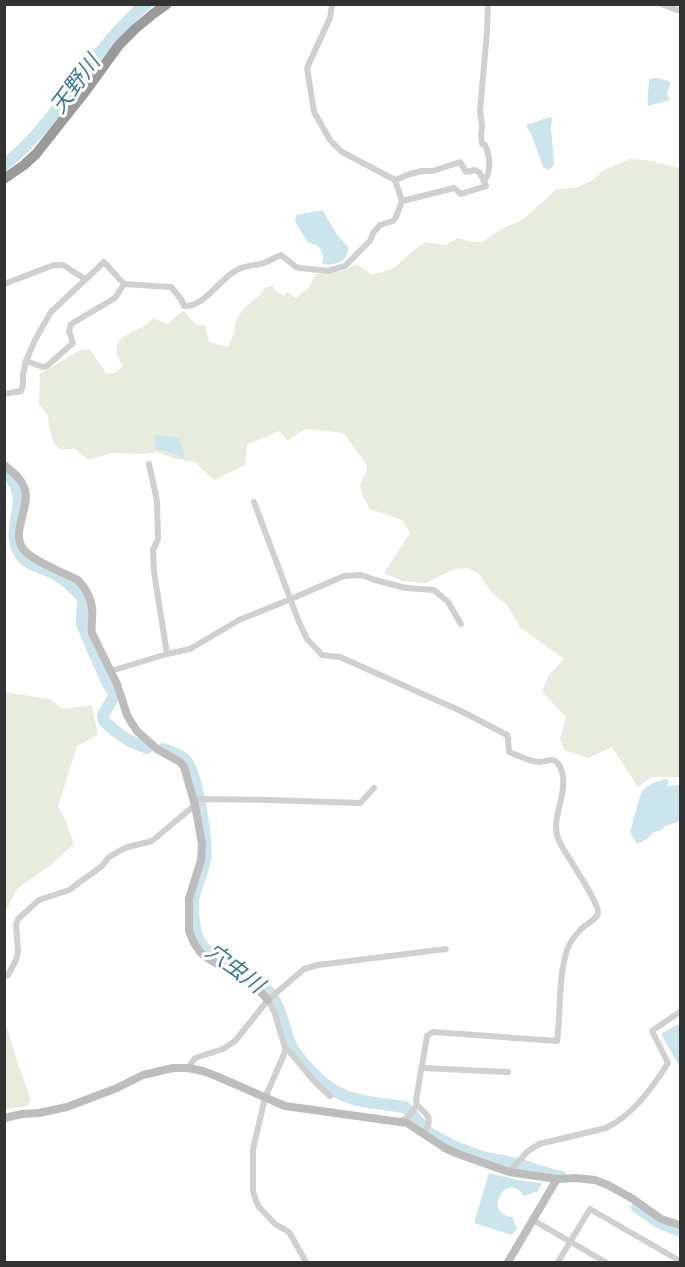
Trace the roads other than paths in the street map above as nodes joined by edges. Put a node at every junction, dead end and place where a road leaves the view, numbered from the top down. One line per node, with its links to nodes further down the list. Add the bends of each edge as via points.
1 (167, 4): 6 (highway, via 119,45 36,154)
2 (333, 4): 7 (street, via 308,68 314,112 342,152)
3 (488, 4): 8 (street, via 480,111 482,144 489,160)
4 (661, 4): 5 (street)
5 (681, 11)
6 (4, 180)
7 (395, 180): 8 (street, via 460,162 466,172 480,172); 9 (street)
8 (484, 181): 9 (street, via 486,186 461,194 454,188)
9 (402, 201): 12 (street, via 393,221 380,225 345,266 328,271 300,268 281,255 236,270 202,301 188,307 171,287)
10 (85, 279): 11 (street, via 63,265 54,265); 12 (street, via 104,262); 13 (street, via 51,312)
11 (4, 284)
12 (124, 284): 13 (street, via 115,298 70,324 74,343 47,366)
13 (26, 361): 14 (street, via 21,391)
14 (4, 394)
15 (4, 465): 21 (street, via 18,478 25,492 22,547 82,584 93,611 92,633)
16 (149, 465): 20 (street, via 157,501 154,572)
17 (254, 502): 18 (street)
18 (291, 600): 19 (street, via 344,576 361,575 406,588 434,590 448,602); 20 (street, via 239,620 190,649); 30 (street, via 307,639 322,655 340,657 471,716 507,735 509,752 539,762 555,760 560,766 563,781 556,831 599,910 598,916 571,940 567,950 557,1041 434,1032 427,1036)
19 (461, 624)
20 (167, 654): 21 (street)
21 (111, 670): 23 (street, via 131,722 157,749 184,767)
22 (374, 788): 23 (street, via 360,803)
23 (194, 802): 25 (street, via 152,841 118,851 69,890 39,900 18,919 16,960); 26 (street, via 202,844 189,899 190,936 201,953 257,988)
24 (446, 950): 26 (street, via 318,965 304,969)
25 (4, 976)
26 (267, 1000): 28 (street); 29 (street, via 235,1041 195,1058)
27 (681, 1012): 38 (street, via 653,1029 669,1063 627,1113 606,1128 539,1144)
28 (285, 1048): 32 (street); 33 (street)
29 (188, 1068): 33 (street); 35 (street, via 143,1075 68,1107)
30 (422, 1068): 31 (street); 34 (street)
31 (508, 1072)
32 (330, 1096)
33 (265, 1098): 36 (street, via 285,1106); 44 (street, via 253,1149 253,1191 259,1207 289,1232)
34 (417, 1105): 36 (street); 37 (street, via 430,1120)
35 (4, 1118)
36 (400, 1121): 37 (street)
37 (424, 1134): 38 (street, via 458,1154)
38 (509, 1172): 39 (street)
39 (557, 1179): 40 (street); 41 (street, via 595,1180 661,1218)
40 (533, 1220): 42 (street); 45 (street)
41 (681, 1225)
42 (570, 1242): 43 (street, via 590,1209); 46 (street); 47 (street)
43 (681, 1261)
44 (306, 1263)
45 (508, 1263)
46 (558, 1263)
47 (605, 1263)

